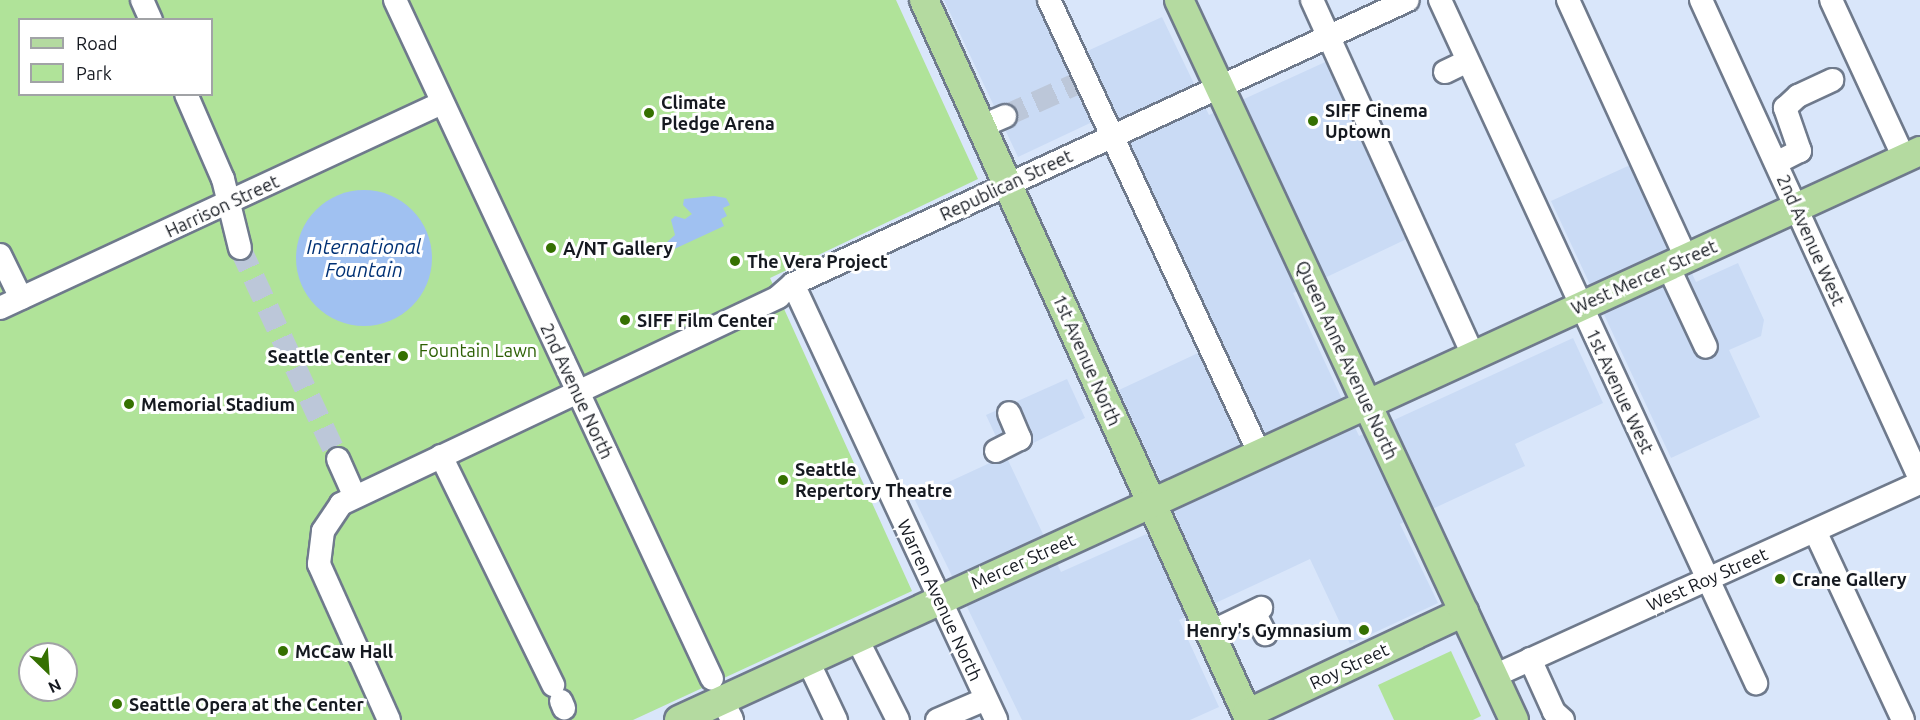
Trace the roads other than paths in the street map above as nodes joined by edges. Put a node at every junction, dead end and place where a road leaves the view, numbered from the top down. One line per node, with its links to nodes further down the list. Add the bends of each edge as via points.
1 (142, 0): 12 (street)
2 (395, 0): 19 (street, 2nd Avenue North)
3 (924, 0): 23 (main road, 1st Avenue North, via 993,121)
4 (1049, 0): 20 (street, via 1081,81)
5 (1179, 0): 17 (main road, Queen Anne Avenue North)
6 (1312, 0): 13 (street)
7 (1407, 0): 13 (street, Republican Street)
8 (1440, 0): 14 (street, 1st Avenue West)
9 (1568, 0): 28 (street)
10 (1701, 0): 22 (street, 2nd Avenue West)
11 (1831, 0): 21 (street)
12 (151, 18)
13 (1328, 36): 17 (street, Republican Street); 34 (street)
14 (1468, 61): 15 (street); 31 (street, 1st Avenue West)
15 (1445, 72)
16 (1832, 80): 22 (street, via 1792,100 1785,108 1800,151)
17 (1219, 87): 20 (street, Republican Street); 36 (main road, Queen Anne Avenue North)
18 (187, 96): 24 (street, via 223,179)
19 (442, 103): 24 (street, Harrison Street); 35 (street, 2nd Avenue North)
20 (1111, 136): 23 (street, Republican Street); 39 (street)
21 (1912, 154): 25 (main road, West Mercer Street)
22 (1776, 164): 25 (street, 2nd Avenue West)
23 (1007, 184): 29 (street, Republican Street); 44 (main road, 1st Avenue North)
24 (228, 203): 26 (street); 30 (street, Harrison Street)
25 (1796, 207): 28 (main road, West Mercer Street); 42 (street, 2nd Avenue West)
26 (240, 248)
27 (0, 255): 30 (street)
28 (1677, 262): 31 (main road, West Mercer Street); 33 (street)
29 (793, 284): 35 (street, Republican Street, via 778,297); 47 (street, Warren Avenue North)
30 (21, 298): 32 (street, Harrison Street)
31 (1580, 306): 34 (main road, West Mercer Street); 46 (street, 1st Avenue West)
32 (0, 308)
33 (1706, 347)
34 (1473, 355): 36 (main road, West Mercer Street)
35 (577, 391): 40 (street, Republican Street); 57 (street, 2nd Avenue North)
36 (1367, 403): 39 (main road, Mercer Street); 48 (main road, Queen Anne Avenue North)
37 (1009, 413): 38 (street, via 1020,439)
38 (996, 451)
39 (1259, 453): 44 (main road, Mercer Street)
40 (441, 456): 43 (street, Republican Street); 56 (street)
41 (338, 459): 43 (street)
42 (1920, 481): 45 (street, West Roy Street)
43 (354, 495): 60 (street, Republican Street, via 330,517 319,548 319,564)
44 (1151, 503): 47 (main road, Mercer Street); 49 (main road, 1st Avenue North)
45 (1815, 531): 46 (street, West Roy Street); 68 (street)
46 (1707, 579): 53 (street, West Roy Street); 55 (street, 1st Avenue West)
47 (939, 599): 51 (main road, Mercer Street); 58 (street, Warren Avenue North)
48 (1464, 612): 54 (main road, Queen Anne Avenue North); 59 (main road, Roy Street)
49 (1209, 633): 50 (street, via 1258,610); 59 (main road, 1st Avenue North)
50 (1265, 634)
51 (856, 637): 52 (main road, Mercer Street); 63 (street)
52 (807, 659): 57 (main road, Mercer Street); 62 (street)
53 (1530, 659): 54 (street, West Roy Street); 67 (street, via 1554,712)
54 (1494, 676): 66 (main road, Queen Anne Avenue North)
55 (1756, 683)
56 (559, 698)
57 (722, 699): 61 (main road, Mercer Street)
58 (986, 699): 64 (street); 65 (street, Warren Avenue North)
59 (1243, 718)
60 (389, 720)
61 (679, 720)
62 (836, 720)
63 (898, 720)
64 (937, 720)
65 (996, 720)
66 (1514, 720)
67 (1563, 720)
68 (1903, 720)

